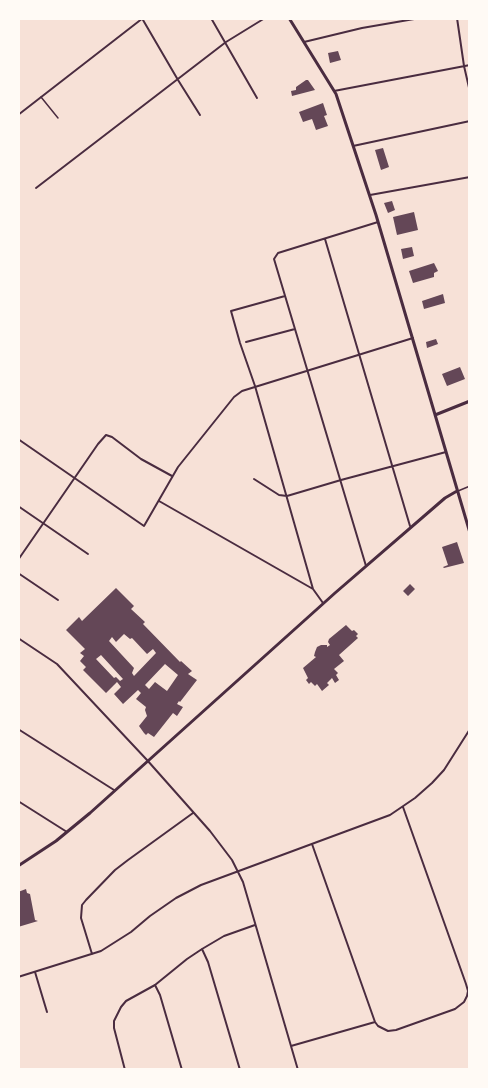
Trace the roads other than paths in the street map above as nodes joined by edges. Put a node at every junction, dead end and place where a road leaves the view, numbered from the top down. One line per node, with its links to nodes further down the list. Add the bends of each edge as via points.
1 (143, 18): 11 (street); 14 (street)
2 (211, 18): 7 (street)
3 (265, 18): 7 (street)
4 (290, 18): 8 (street)
5 (420, 18): 8 (street)
6 (457, 18): 10 (street)
7 (226, 42): 11 (street); 15 (street)
8 (304, 42): 12 (street)
9 (470, 64): 10 (street)
10 (464, 66): 12 (street); 13 (street)
11 (178, 80): 17 (street); 22 (street)
12 (334, 91): 20 (street)
13 (470, 92)
14 (41, 97): 16 (street); 18 (lane)
15 (257, 98)
16 (18, 115)
17 (201, 115)
18 (58, 118)
19 (470, 121): 20 (street)
20 (353, 146): 23 (street)
21 (470, 177): 23 (street)
22 (36, 188)
23 (369, 195): 24 (street)
24 (378, 222): 25 (street); 28 (street)
25 (325, 239): 26 (street, via 278,254 274,259); 30 (street)
26 (285, 296): 27 (street); 32 (street, via 231,311)
27 (295, 329): 29 (street); 31 (street)
28 (413, 338): 30 (street); 34 (street)
29 (246, 342)
30 (359, 355): 31 (street); 37 (street)
31 (308, 370): 32 (street); 41 (street)
32 (255, 386): 38 (street, via 234,397); 44 (street)
33 (470, 402): 34 (street)
34 (435, 415): 36 (street)
35 (18, 439): 39 (street)
36 (446, 452): 37 (street); 43 (street)
37 (392, 466): 41 (street); 48 (street)
38 (172, 476): 39 (street, via 106,435); 45 (street)
39 (75, 478): 45 (street, via 144,526); 47 (street)
40 (254, 479): 44 (street)
41 (340, 480): 44 (street); 52 (street)
42 (470, 486): 43 (lane)
43 (457, 491): 48 (street); 49 (street)
44 (287, 496): 54 (street)
45 (158, 500): 54 (street)
46 (18, 506): 47 (street)
47 (43, 524): 50 (street); 51 (street)
48 (411, 528): 52 (street)
49 (470, 533)
50 (88, 554)
51 (18, 560)
52 (366, 566): 56 (street)
53 (18, 573): 55 (street)
54 (313, 589): 56 (street)
55 (57, 600)
56 (323, 603): 60 (street)
57 (18, 638): 60 (street, via 57,664)
58 (18, 729): 61 (street)
59 (470, 729): 63 (street, via 444,770)
60 (147, 760): 61 (street); 64 (street)
61 (114, 790): 65 (street)
62 (18, 801): 65 (street)
63 (403, 807): 66 (street, via 379,820); 76 (street, via 468,991 464,1002 455,1009 396,1030 388,1031)
64 (193, 813): 68 (street, via 222,845); 71 (street, via 115,870 86,900 81,918)
65 (67, 832): 67 (street)
66 (312, 844): 68 (street); 76 (street)
67 (18, 866)
68 (238, 871): 69 (street); 71 (street, via 176,898)
69 (255, 925): 70 (street); 77 (street)
70 (202, 949): 74 (street); 80 (street)
71 (92, 955): 72 (street)
72 (35, 972): 73 (street); 75 (street)
73 (18, 977)
74 (155, 985): 78 (street, via 126,1001 114,1021); 79 (street)
75 (46, 1012)
76 (375, 1022): 77 (street)
77 (291, 1046): 81 (street)
78 (126, 1070)
79 (182, 1070)
80 (240, 1070)
81 (298, 1070)

